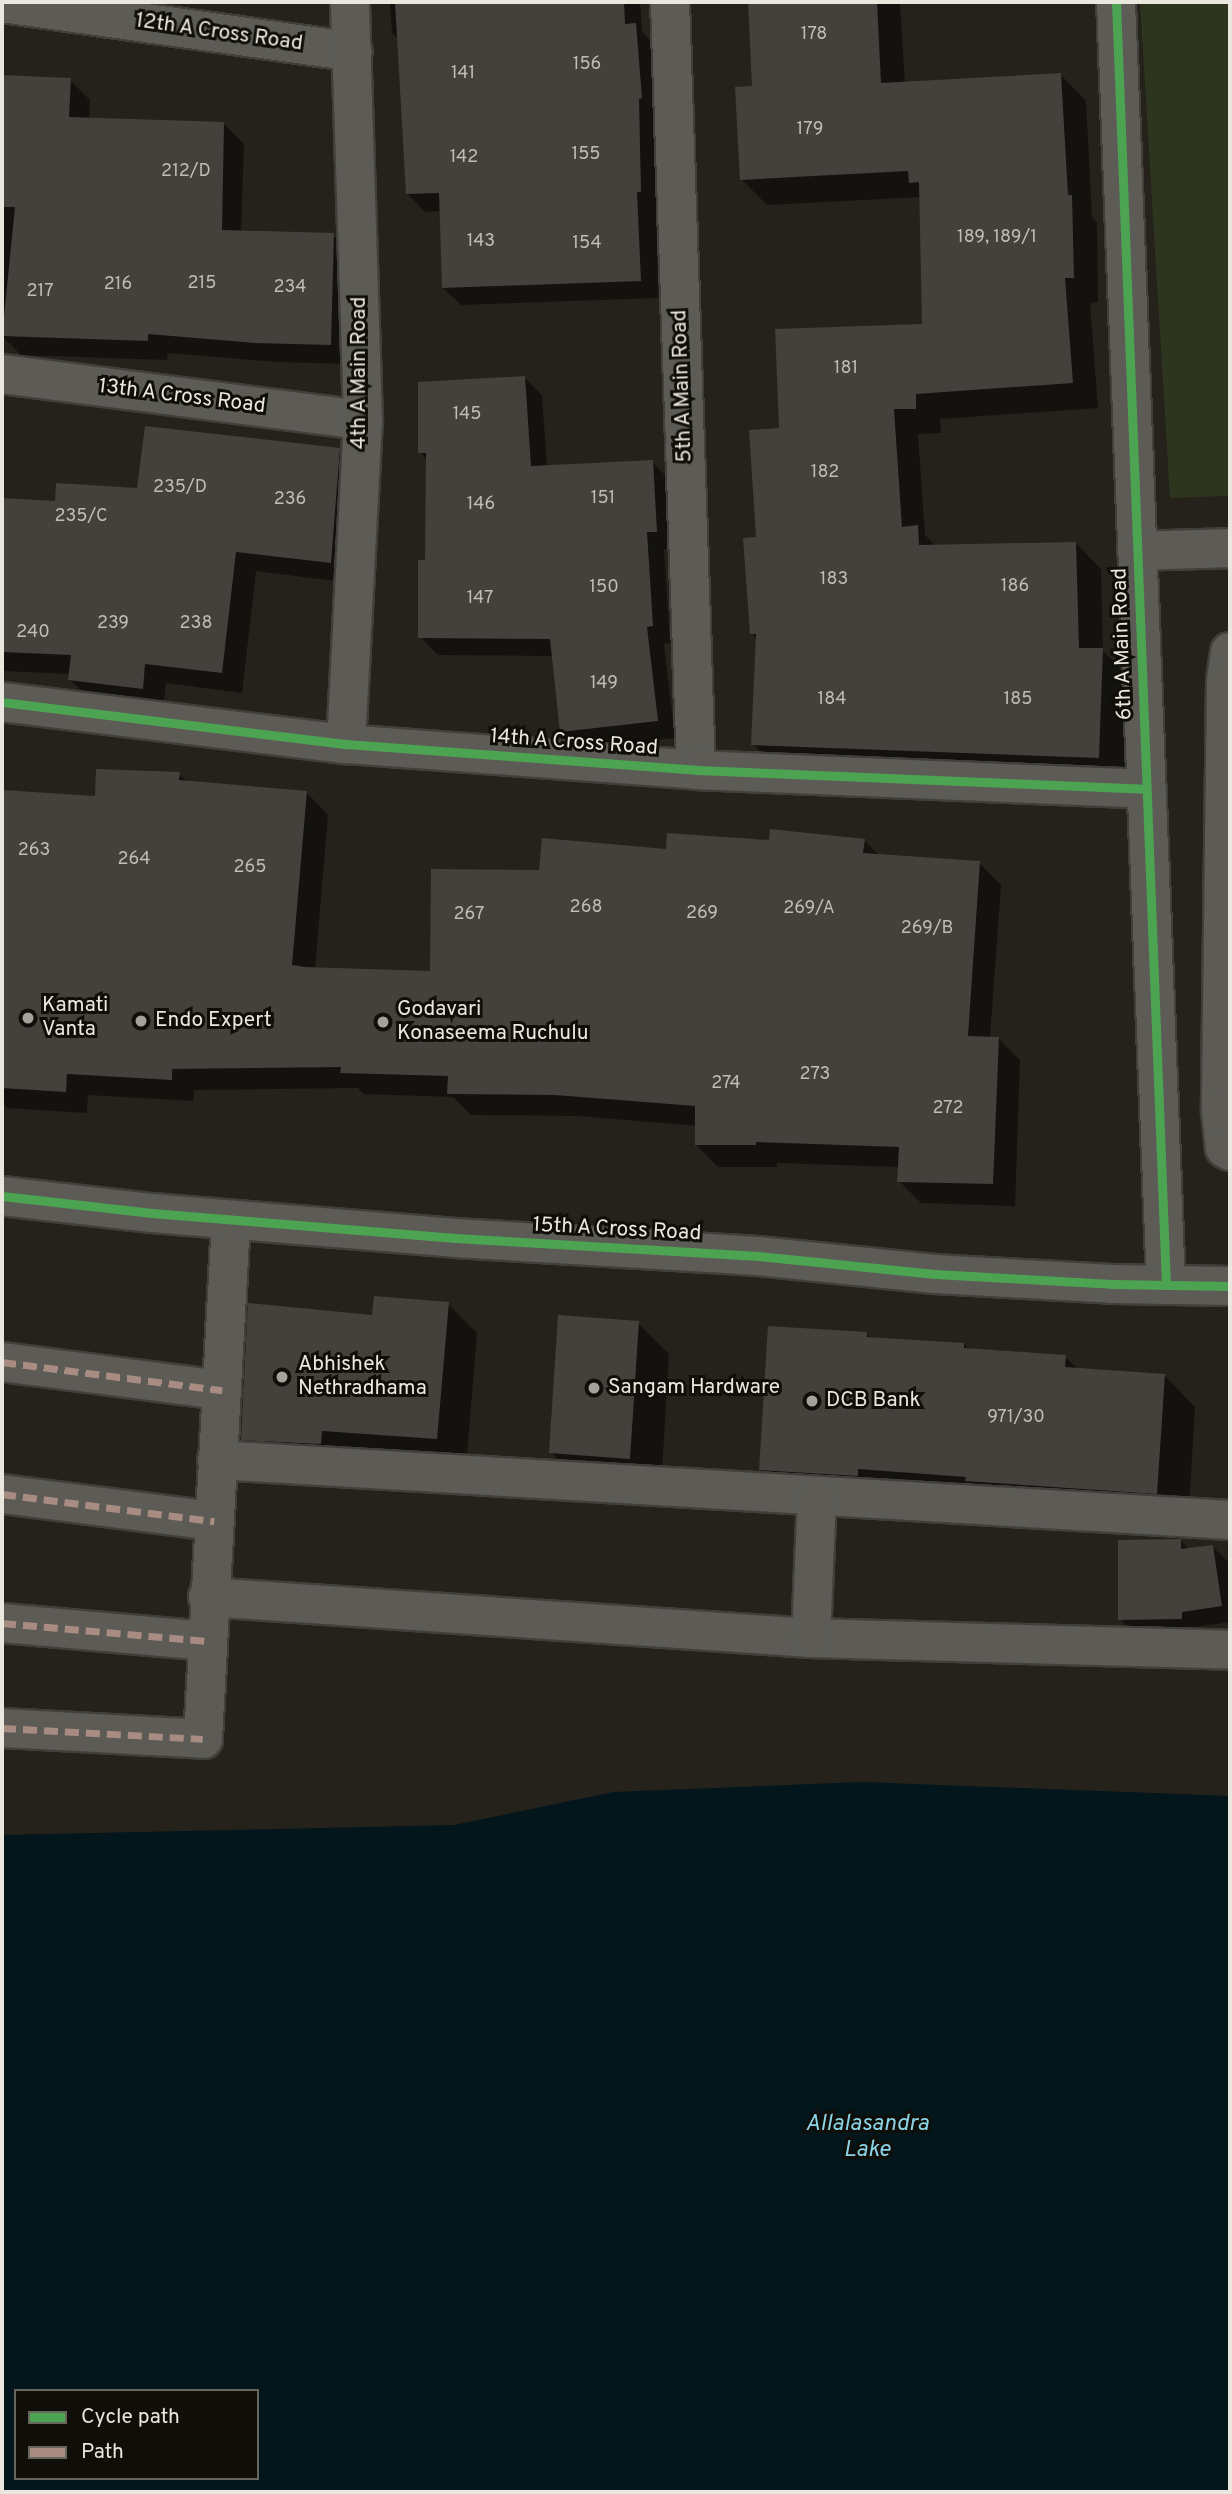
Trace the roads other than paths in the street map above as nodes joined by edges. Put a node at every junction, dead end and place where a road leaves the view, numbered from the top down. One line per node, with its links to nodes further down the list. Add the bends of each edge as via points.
1 (350, 2): 5 (street, 4th A Main Road)
2 (670, 2): 13 (street, 5th A Main Road)
3 (1116, 2): 9 (street, 6th A Main Road)
4 (2, 3): 5 (street, 12th A Cross Road)
5 (353, 52): 7 (street, 4th A Main Road)
6 (2, 374): 7 (street, 13th A Cross Road)
7 (363, 420): 12 (street, 4th A Main Road)
8 (1230, 548): 9 (street)
9 (1137, 551): 14 (street, 6th A Main Road)
10 (1230, 652): 15 (street, via 1222,1112 1225,1148)
11 (2, 702): 12 (street, 14th A Cross Road)
12 (346, 744): 13 (street, 14th A Cross Road)
13 (696, 770): 14 (street, 14th A Cross Road)
14 (1146, 789): 18 (street, 6th A Main Road)
15 (1230, 1151)
16 (2, 1196): 17 (street, 15th A Cross Road)
17 (231, 1220): 18 (street, 15th A Cross Road, via 758,1256 935,1274); 21 (street)
18 (1166, 1285): 19 (street, 15th A Cross Road)
19 (1230, 1286)
20 (2, 1362): 21 (street)
21 (222, 1390): 22 (street)
22 (217, 1460): 24 (street); 26 (street)
23 (2, 1494): 26 (street)
24 (817, 1497): 25 (street); 29 (street)
25 (1230, 1520)
26 (214, 1521): 27 (street)
27 (208, 1597): 29 (street); 30 (street)
28 (2, 1623): 30 (street)
29 (811, 1637): 31 (street)
30 (207, 1641): 32 (street, via 203,1739)
31 (1230, 1650)
32 (2, 1728)

